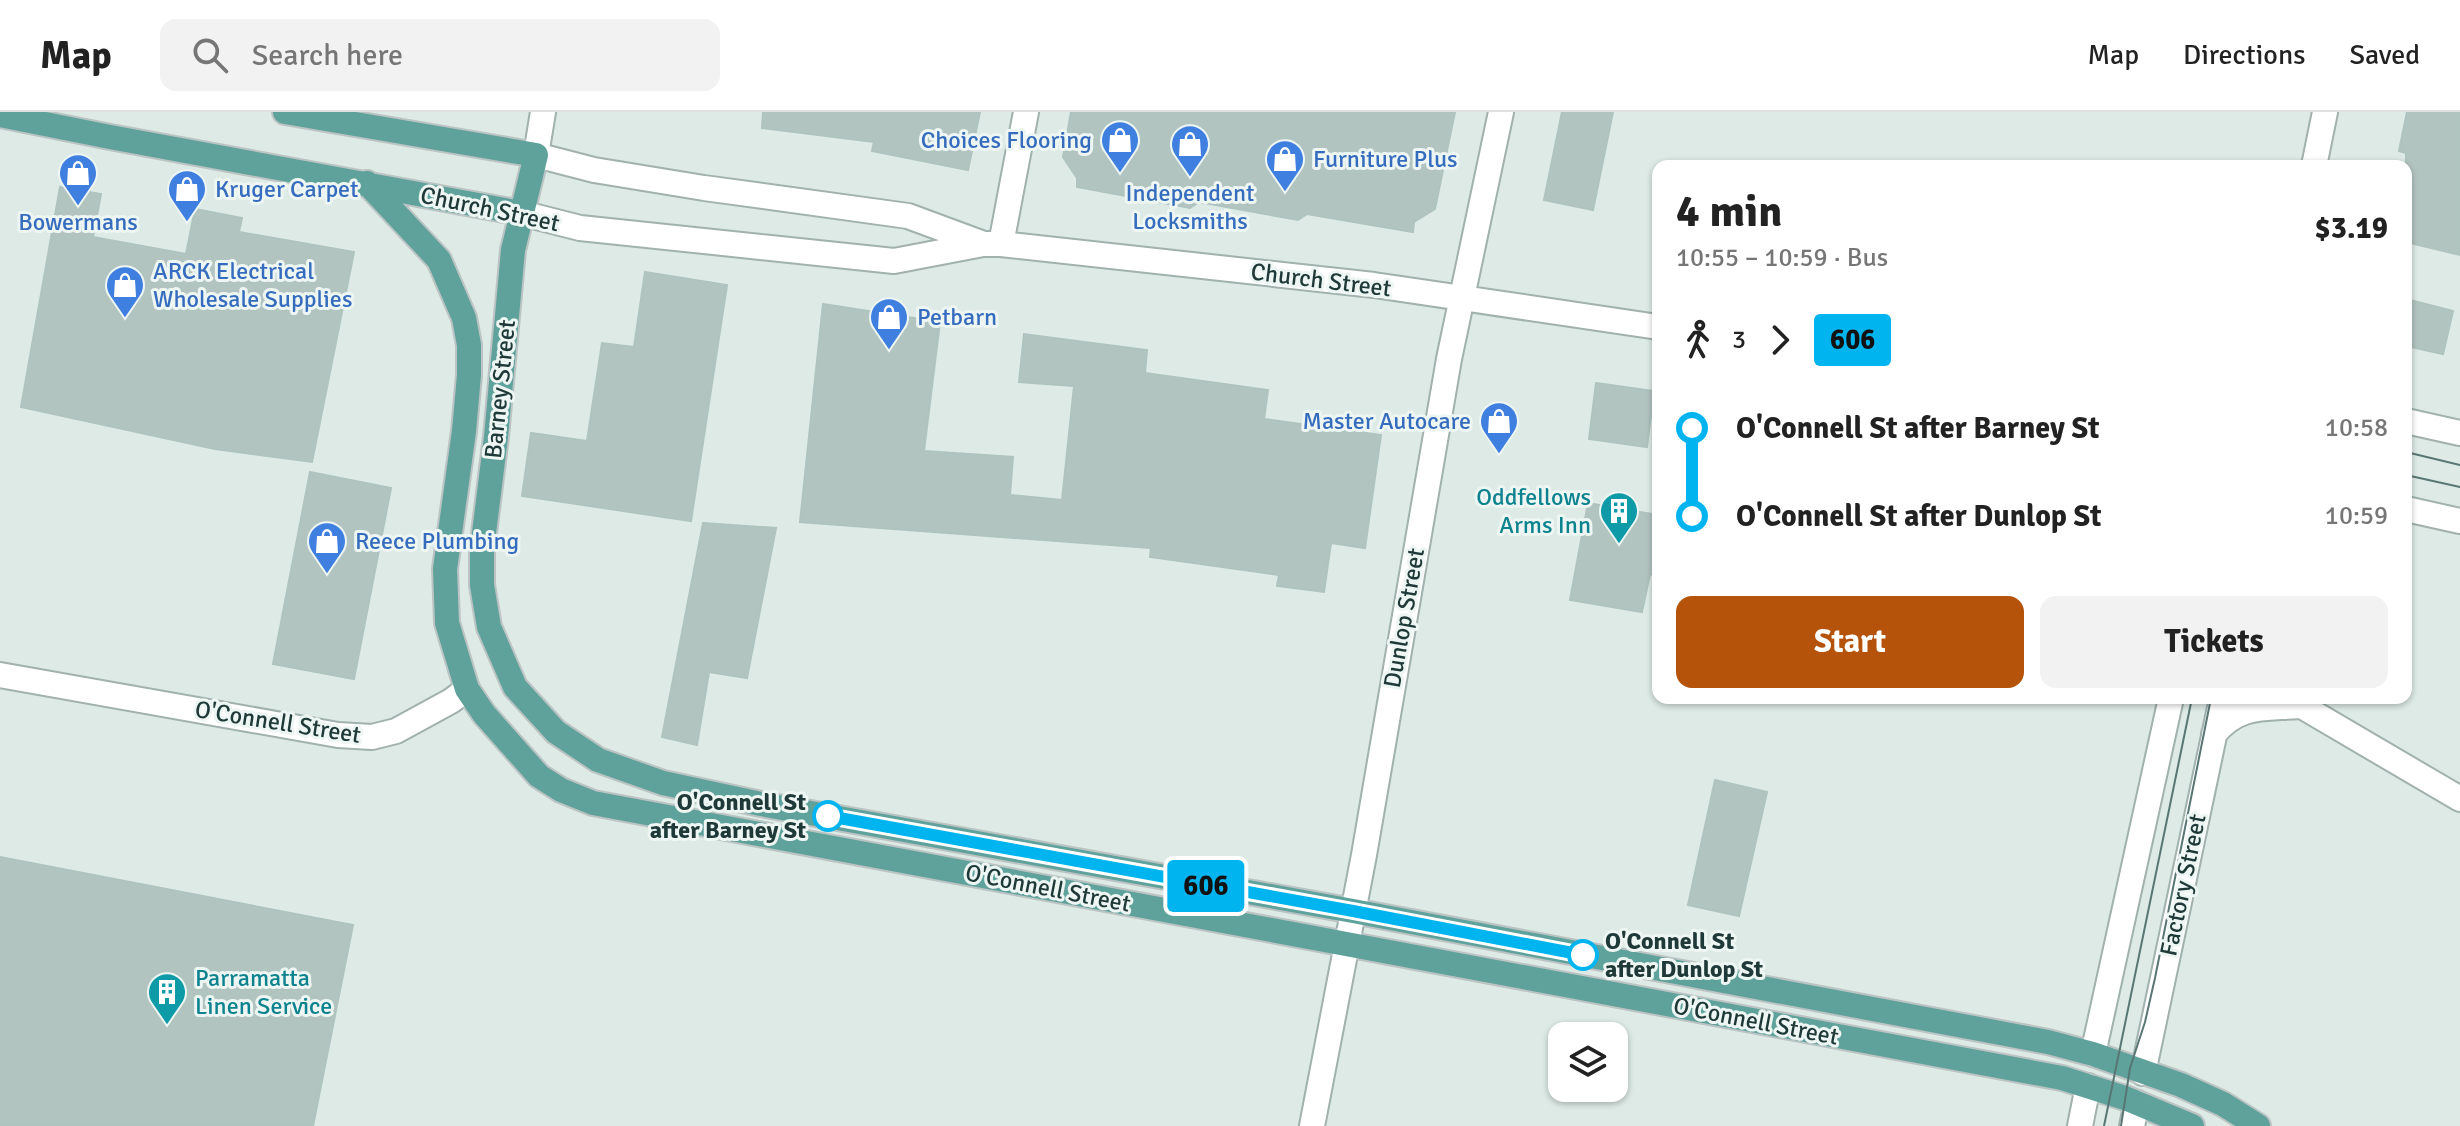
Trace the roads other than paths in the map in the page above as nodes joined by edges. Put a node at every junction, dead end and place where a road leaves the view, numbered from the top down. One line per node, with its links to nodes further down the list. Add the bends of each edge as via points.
1 (285, 112): 7 (main road, Church Street)
2 (543, 112): 7 (street, Barney Street)
3 (1026, 112): 11 (street)
4 (1501, 112): 12 (street, Dunlop Street)
5 (2325, 112): 8 (street)
6 (0, 115): 9 (main road, Church Street)
7 (536, 155): 10 (main road, Barney Street); 11 (street, Church Street, via 594,170 908,216)
8 (2315, 160)
9 (367, 183): 10 (main road, Church Street); 20 (main road, Barney Street, via 439,260 464,318 469,375 445,569 447,623)
10 (521, 213): 11 (street, Church Street, via 580,228 894,261); 18 (main road, Barney Street, via 482,549 489,627)
11 (992, 244): 12 (street, Church Street)
12 (1462, 298): 13 (street, Church Street); 27 (street, Dunlop Street)
13 (1652, 326)
14 (2412, 422): 15 (street)
15 (2460, 433)
16 (2412, 510): 17 (street)
17 (2460, 521)
18 (504, 665): 27 (main road, O'Connell Street, via 515,687 556,732 598,760 663,783)
19 (0, 675): 20 (street, O'Connell Street, via 372,737 396,731)
20 (467, 689): 28 (main road, O'Connell Street, via 539,776 593,803)
21 (2170, 704): 29 (street)
22 (2221, 704): 25 (street, Factory Street)
23 (2282, 704): 25 (street, via 2230,716)
24 (2296, 704): 26 (street)
25 (2214, 734): 30 (street, Factory Street)
26 (2460, 799)
27 (1353, 911): 28 (street, Dunlop Street); 29 (main road, O'Connell Street)
28 (1346, 944): 31 (main road, O'Connell Street); 33 (street, Dunlop Street)
29 (2093, 1054): 30 (main road, O'Connell Street)
30 (2143, 1073): 36 (main road, O'Connell Street, via 2223,1104)
31 (2088, 1086): 32 (main road, O'Connell Street); 34 (street)
32 (2134, 1114): 35 (main road, O'Connell Street)
33 (1312, 1126)
34 (2080, 1126)
35 (2192, 1126)
36 (2258, 1126)

